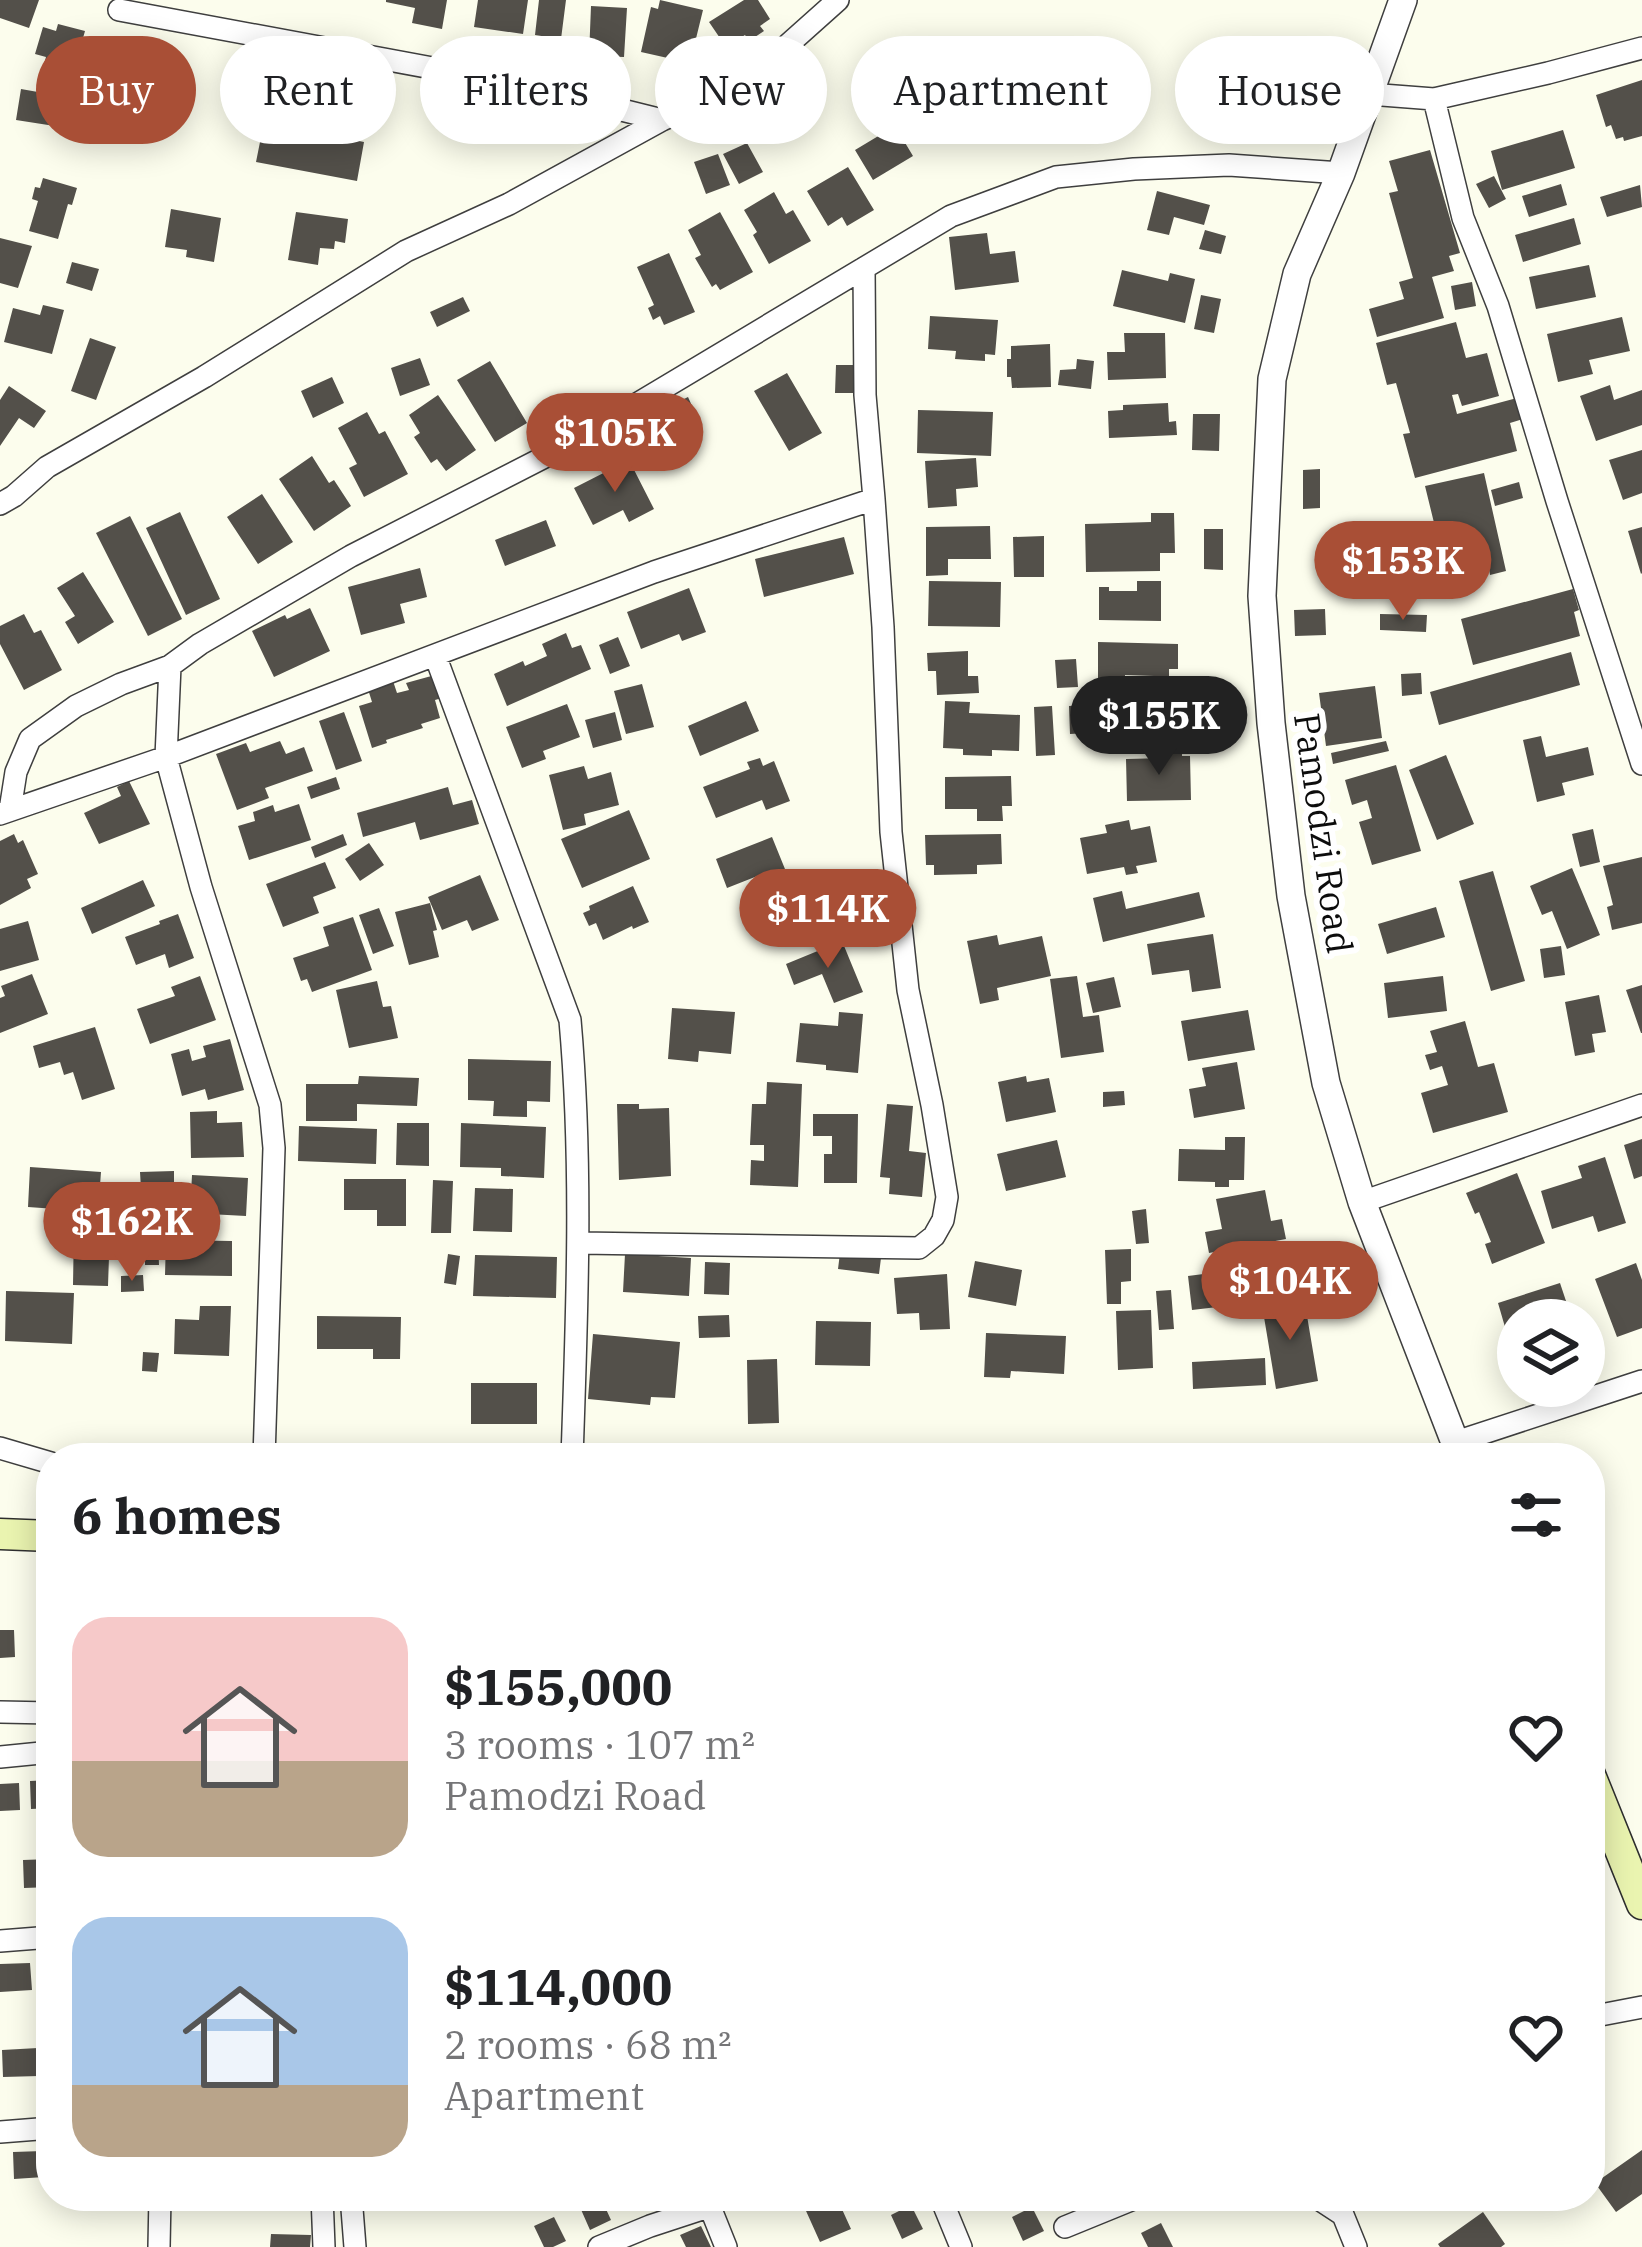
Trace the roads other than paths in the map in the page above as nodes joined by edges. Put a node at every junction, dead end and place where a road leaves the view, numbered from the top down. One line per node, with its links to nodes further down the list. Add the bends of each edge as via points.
1 (838, 0): 4 (street)
2 (1403, 0): 6 (street, Pamodzi Road)
3 (119, 10): 9 (street, via 513,82)
4 (797, 36)
5 (1642, 47): 8 (street)
6 (1384, 54)
7 (1384, 95): 8 (street)
8 (1434, 99): 19 (street, via 1463,218)
9 (655, 118)
10 (655, 124): 15 (street, via 406,251 47,467)
11 (1351, 144): 12 (street, Pamodzi Road)
12 (1341, 172): 13 (street, via 1229,165 1056,177 951,217); 22 (street, Pamodzi Road, via 1298,274 1272,379 1262,596 1291,896 1326,1083)
13 (864, 268): 14 (street); 17 (street, via 570,444 351,556)
14 (874, 499): 16 (street); 23 (street, via 891,832 908,989 946,1197 943,1220 919,1248)
15 (0, 504)
16 (435, 655): 18 (street); 23 (street, via 570,1019)
17 (170, 666): 18 (street); 20 (street, via 76,706 30,740)
18 (166, 757): 20 (street); 25 (street, via 270,1105)
19 (1642, 764)
20 (5, 812)
21 (1642, 1105): 22 (street)
22 (1362, 1202): 27 (street, Pamodzi Road)
23 (580, 1243): 26 (street)
24 (1642, 1381): 28 (street)
25 (264, 1443)
26 (573, 1443)
27 (1455, 1443)
28 (1477, 1443)
29 (0, 1448): 30 (street)
30 (36, 1458)
31 (0, 1534): 32 (main road)
32 (36, 1535)
33 (0, 1712): 34 (street)
34 (36, 1713)
35 (36, 1753): 36 (street)
36 (0, 1757)
37 (1605, 1813): 38 (main road)
38 (1642, 1904)
39 (36, 1937): 40 (street)
40 (0, 1941)
41 (1642, 2007): 42 (street)
42 (1605, 2014)
43 (36, 2129): 44 (street)
44 (0, 2132)
45 (160, 2211): 54 (street)
46 (323, 2211): 55 (street)
47 (351, 2211): 56 (street)
48 (684, 2211): 57 (street)
49 (712, 2211): 58 (street)
50 (946, 2211): 59 (street)
51 (1105, 2211): 53 (street)
52 (1341, 2211): 60 (street)
53 (1065, 2227)
54 (159, 2247)
55 (325, 2247)
56 (355, 2247)
57 (599, 2247)
58 (726, 2247)
59 (961, 2247)
60 (1356, 2247)

